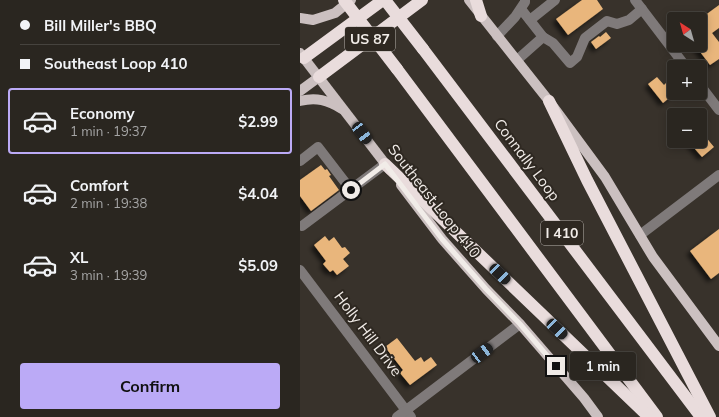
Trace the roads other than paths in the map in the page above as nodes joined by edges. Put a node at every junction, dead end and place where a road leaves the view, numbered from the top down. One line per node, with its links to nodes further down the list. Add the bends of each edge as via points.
1 (344, 0): 39 (highway, I 410, bridge)
2 (351, 0): 12 (main road, via 335,13 313,20)
3 (384, 0): 16 (highway, US 87); 40 (highway, Connally Loop / I 410, bridge)
4 (422, 0): 19 (highway, US 87)
5 (469, 0): 11 (main road)
6 (476, 0): 11 (highway)
7 (556, 0): 13 (street)
8 (635, 0): 10 (street)
9 (523, 5): 13 (street); 14 (street, via 515,18)
10 (642, 9): 15 (street, via 629,20 617,24 607,21 593,31 585,38 577,57 570,63 553,43); 18 (street)
11 (482, 16): 14 (main road)
12 (300, 18)
13 (530, 20): 15 (street)
14 (497, 36): 17 (main road)
15 (543, 37): 17 (street)
16 (301, 58): 19 (main road, Southeast Loop 410)
17 (516, 60): 23 (main road)
18 (681, 60)
19 (319, 77): 20 (main road, US 87); 25 (main road, Southeast Loop 410)
20 (300, 91)
21 (707, 95): 24 (street)
22 (300, 101): 25 (main road, via 314,98 324,100)
23 (549, 101): 31 (main road, via 605,177); 41 (highway, via 587,180)
24 (719, 110)
25 (346, 112): 27 (main road, Southeast Loop 410)
26 (300, 161): 29 (street, via 318,147)
27 (385, 164): 29 (street); 33 (main road, Southeast Loop 410, via 442,239); 38 (highway)
28 (719, 175): 31 (street)
29 (351, 190): 30 (street)
30 (301, 225)
31 (640, 235): 34 (main road, via 653,257)
32 (300, 270): 35 (street, Holly Hill Drive)
33 (520, 324): 35 (street); 37 (main road, Southeast Loop 410)
34 (719, 346)
35 (409, 414): 36 (street)
36 (397, 417)
37 (598, 417)
38 (649, 417)
39 (657, 417)
40 (701, 417)
41 (710, 417)

